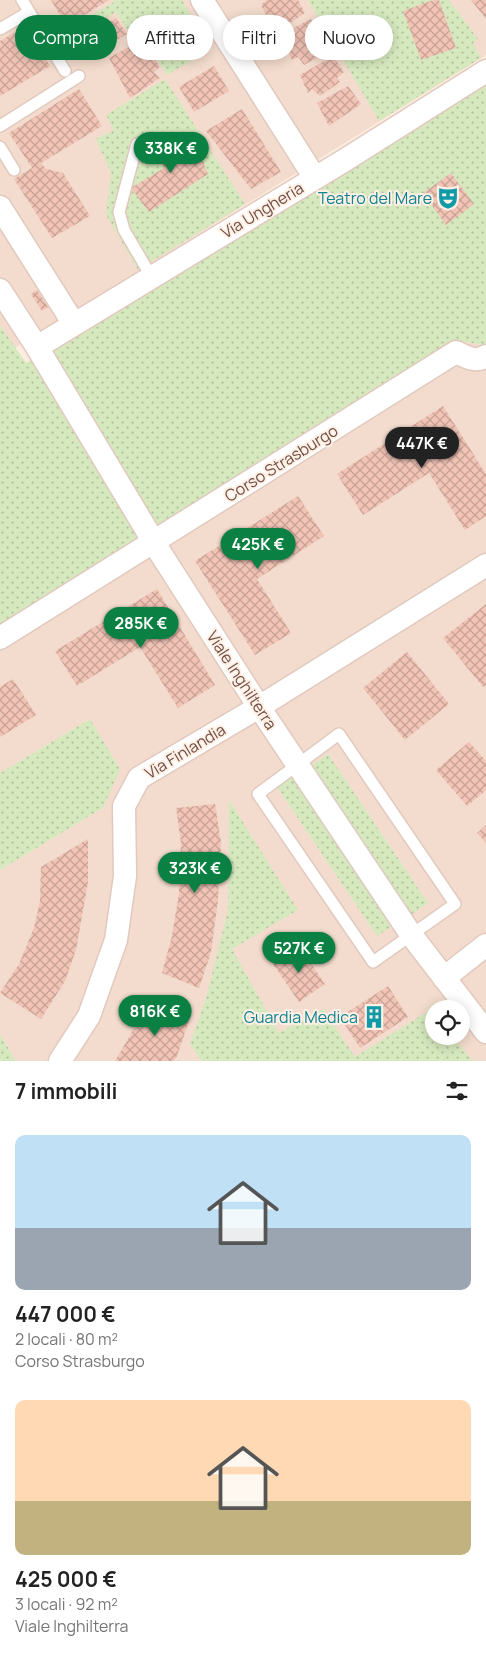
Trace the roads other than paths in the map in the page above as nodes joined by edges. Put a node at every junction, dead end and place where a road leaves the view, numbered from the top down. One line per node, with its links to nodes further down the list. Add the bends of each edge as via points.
1 (22, 0): 3 (lane)
2 (202, 0): 12 (street)
3 (29, 12): 4 (lane); 5 (lane)
4 (0, 29)
5 (65, 71)
6 (486, 71): 12 (street, Via Ungheria)
7 (78, 76): 8 (lane)
8 (0, 126)
9 (137, 144): 14 (lane, via 119,212 124,230)
10 (0, 147): 11 (lane)
11 (14, 170)
12 (315, 178): 14 (street, Via Ungheria)
13 (0, 207): 16 (street)
14 (151, 276): 16 (street, Via Ungheria)
15 (0, 290): 17 (street, Viale Inghilterra)
16 (74, 324): 17 (street, Via Ungheria)
17 (37, 347): 19 (street, Viale Inghilterra)
18 (486, 356): 19 (street, Corso Strasburgo, via 471,359 456,352)
19 (154, 542): 21 (street, Corso Strasburgo); 22 (street, Viale Inghilterra)
20 (486, 565): 22 (street, Via Finlandia)
21 (0, 638)
22 (259, 707): 23 (street, Viale Inghilterra); 28 (street, Via Finlandia, via 140,778 124,806 125,876 116,940 90,1016)
23 (298, 764): 24 (street, Viale Inghilterra); 24 (lane, via 258,794 373,962); 24 (lane, via 339,734 455,904)
24 (412, 936): 26 (street, Viale Inghilterra)
25 (486, 945): 26 (street)
26 (444, 978): 27 (street, Viale Inghilterra)
27 (486, 1032)
28 (60, 1061)

